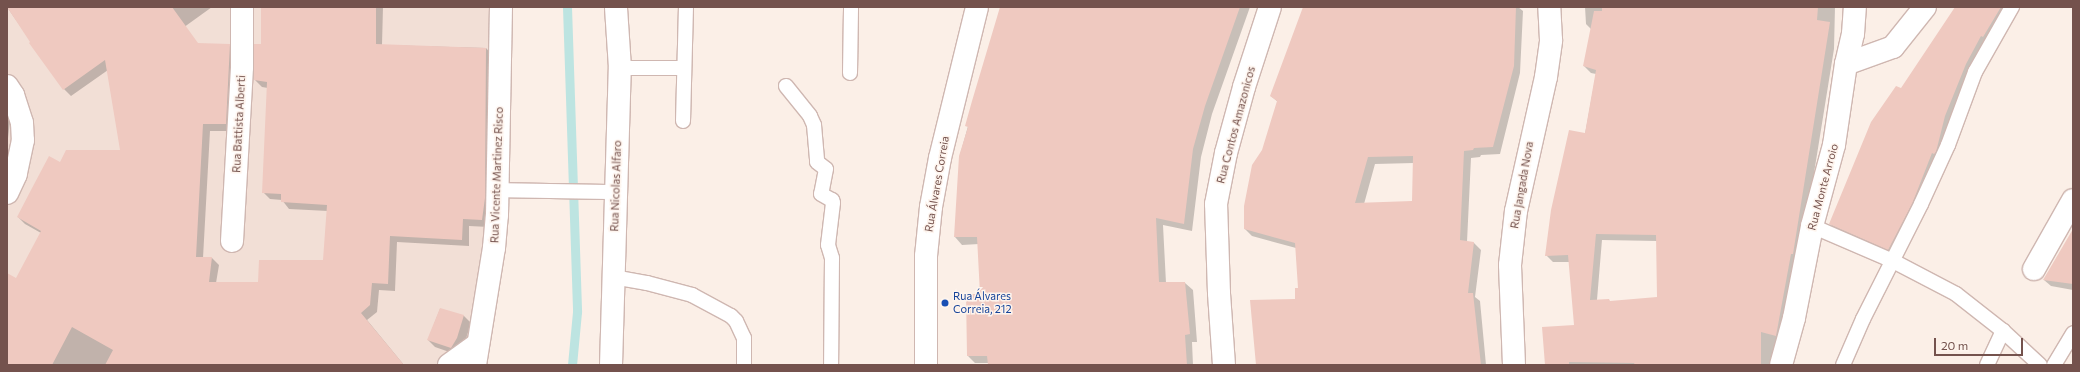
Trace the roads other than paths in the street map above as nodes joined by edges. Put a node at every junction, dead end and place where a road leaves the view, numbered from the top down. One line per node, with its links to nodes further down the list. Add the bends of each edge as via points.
1 (242, 7): 24 (street, Rua Battista Alberti, via 242,67)
2 (501, 7): 19 (street, Rua Vicente Martinez Risco)
3 (616, 7): 13 (street, Rua Nicolas Alfaro)
4 (686, 7): 14 (lane)
5 (851, 7): 15 (lane)
6 (977, 7): 36 (street, Rua Álvares Correia, via 931,207 926,256)
7 (1270, 7): 37 (street, Rua Contos Amazonicos, via 1238,109 1216,204)
8 (1549, 7): 38 (street, Rua Jangada Nova, via 1551,40 1546,76 1516,211 1510,265)
9 (1855, 7): 12 (street, Rua Monte Arroio, via 1853,34)
10 (1925, 7): 12 (street, via 1893,48)
11 (2012, 7): 25 (lane, via 1975,72 1948,146)
12 (1846, 64): 23 (street, Rua Monte Arroio, via 1834,145)
13 (620, 68): 14 (lane); 20 (street, Rua Nicolas Alfaro)
14 (683, 68): 18 (lane)
15 (850, 73)
16 (7, 86): 21 (street, via 13,95 22,123 23,140 16,174)
17 (786, 86): 35 (lane, via 814,125 817,162 826,169 821,194 833,203 828,244 832,264)
18 (683, 121)
19 (498, 190): 20 (lane); 30 (street, Rua Vicente Martinez Risco, via 494,248)
20 (616, 192): 27 (street, Rua Nicolas Alfaro)
21 (7, 193)
22 (2073, 200): 26 (street)
23 (1812, 226): 25 (lane); 39 (street, Rua Monte Arroio, via 1794,318)
24 (232, 241)
25 (1893, 261): 28 (lane, via 1956,294); 40 (lane, via 1862,319)
26 (2034, 269)
27 (613, 277): 33 (street, Rua Nicolas Alfaro); 34 (lane, via 692,295 731,316 744,338)
28 (2003, 332): 41 (lane); 42 (lane)
29 (2073, 333): 43 (lane)
30 (478, 344): 31 (street); 32 (street, Rua Vicente Martinez Risco)
31 (449, 365)
32 (475, 365)
33 (611, 365)
34 (744, 365)
35 (831, 365)
36 (926, 365)
37 (1224, 365)
38 (1514, 365)
39 (1781, 365)
40 (1843, 365)
41 (1988, 365)
42 (2040, 365)
43 (2054, 365)

